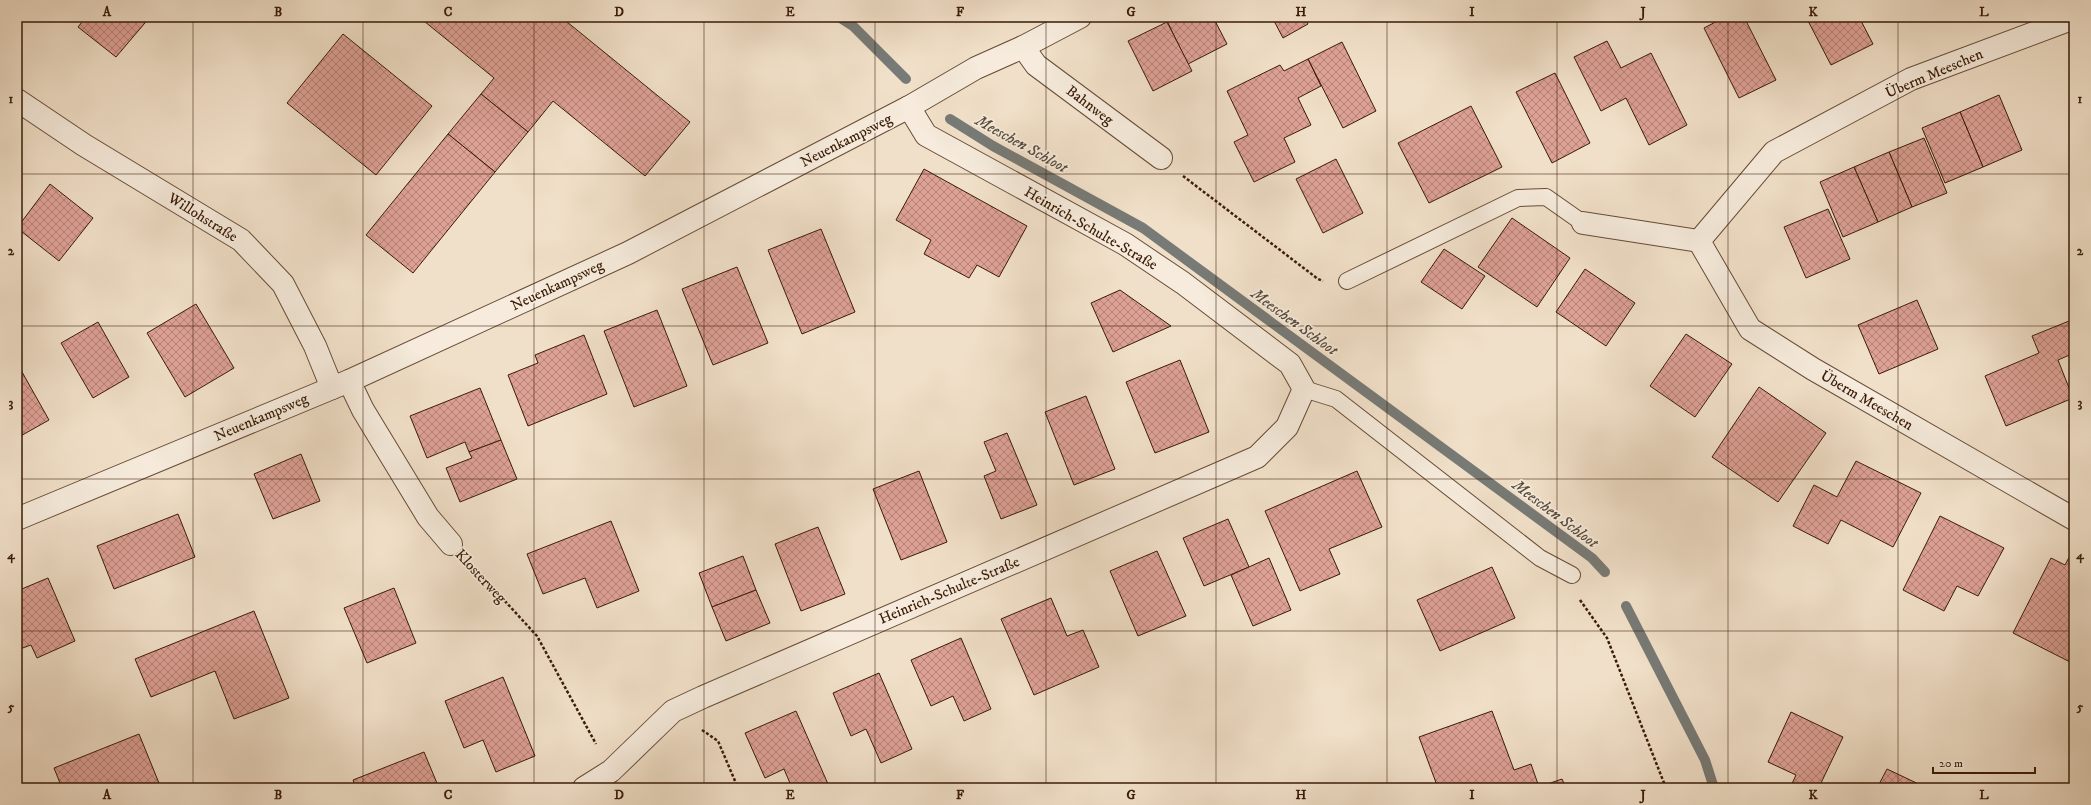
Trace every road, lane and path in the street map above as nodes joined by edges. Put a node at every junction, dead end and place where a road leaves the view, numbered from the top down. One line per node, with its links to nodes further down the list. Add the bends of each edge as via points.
1 (1080, 17): 3 (street, Neuenkampsweg)
2 (2074, 18): 8 (street, Überm Meeschen, via 1911,79 1774,152)
3 (1023, 47): 5 (street, Neuenkampsweg, via 976,68); 6 (street, Bahnweg, via 1036,65)
4 (17, 100): 10 (street, Willohstraße, via 241,240 283,284 315,346)
5 (909, 107): 10 (street, Neuenkampsweg, via 628,253); 11 (street, Heinrich-Schulte-Straße, via 926,135 1125,244 1183,283 1290,364)
6 (1161, 158): 9 (path, via 1318,279 1338,286)
7 (1583, 223): 8 (street); 9 (lane, via 1546,197 1518,198)
8 (1699, 241): 13 (street, Überm Meeschen, via 1750,329 1820,373)
9 (1347, 281)
10 (340, 385): 12 (street, Neuenkampsweg); 14 (street, Klosterweg, via 363,410 428,517)
11 (1304, 389): 15 (lane, via 1336,399 1540,558); 16 (street, Heinrich-Schulte-Straße, via 1287,427 1257,457)
12 (17, 519)
13 (2074, 519)
14 (451, 544): 17 (path, Klosterweg, via 537,636)
15 (1572, 576): 20 (path, via 1578,596 1607,638)
16 (673, 711): 17 (street, Heinrich-Schulte-Straße); 19 (path, via 718,741)
17 (611, 771): 18 (street, Heinrich-Schulte-Straße)
18 (584, 788)
19 (738, 788)
20 (1666, 788)

